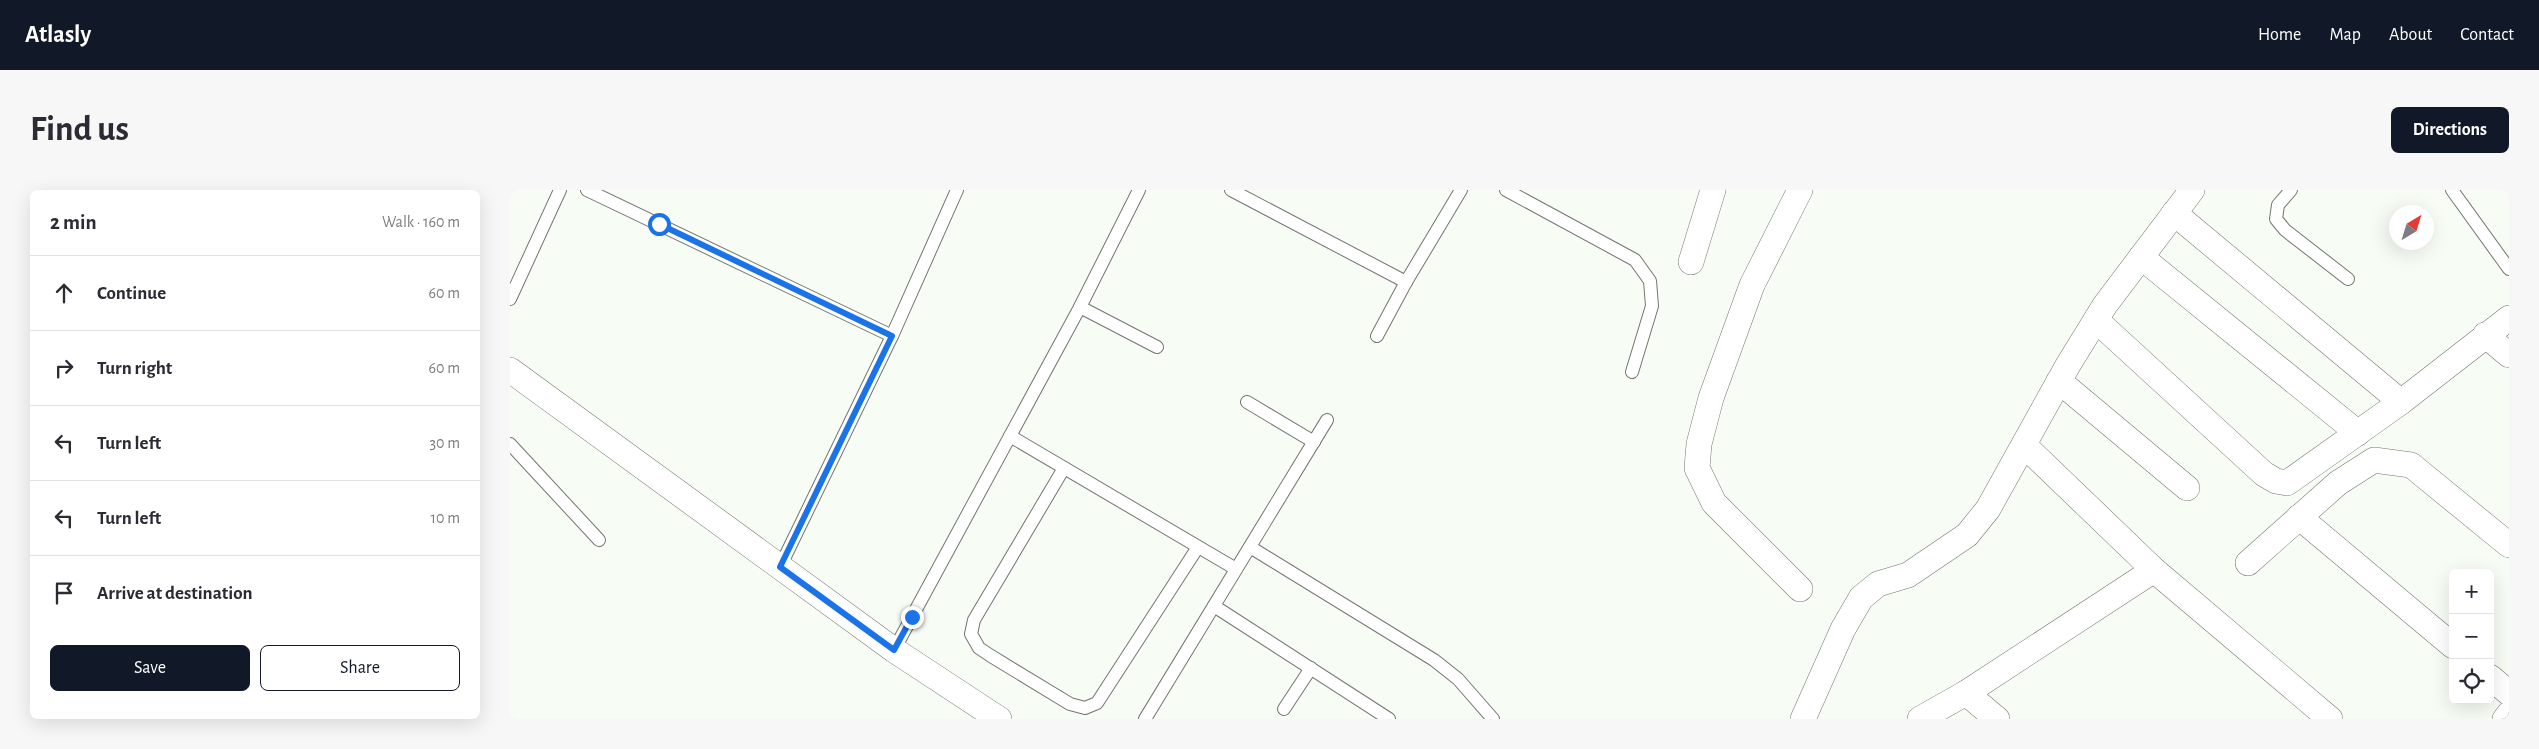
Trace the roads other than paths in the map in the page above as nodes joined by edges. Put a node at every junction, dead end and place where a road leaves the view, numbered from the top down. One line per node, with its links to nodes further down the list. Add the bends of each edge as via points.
1 (560, 190): 19 (lane)
2 (587, 190): 24 (lane)
3 (1139, 190): 20 (lane)
4 (1231, 190): 18 (lane)
5 (1460, 190): 18 (lane)
6 (1506, 190): 29 (lane, via 1635,260 1650,281 1652,306)
7 (1712, 190): 15 (street)
8 (1800, 190): 50 (street, via 1749,293 1711,398 1699,444 1697,468 1714,504)
9 (2192, 190): 13 (street)
10 (2291, 190): 17 (lane, via 2278,205 2276,219 2284,230)
11 (2452, 190): 16 (lane)
12 (953, 191): 24 (lane)
13 (2174, 213): 14 (street); 32 (street)
14 (2141, 257): 22 (street); 34 (street)
15 (1691, 262)
16 (2509, 268)
17 (2348, 279)
18 (1406, 282): 25 (lane)
19 (510, 299)
20 (1080, 307): 26 (lane); 35 (lane)
21 (2509, 318): 23 (street)
22 (2096, 320): 30 (street); 34 (street, via 2276,482 2287,483)
23 (2485, 335): 27 (street); 32 (street)
24 (892, 336): 47 (lane)
25 (1377, 336)
26 (1157, 347)
27 (2509, 355)
28 (510, 370): 47 (street)
29 (1632, 372)
30 (2059, 381): 38 (street); 40 (street)
31 (1247, 402): 36 (lane)
32 (2401, 402): 34 (street)
33 (1327, 420): 36 (lane)
34 (2358, 433)
35 (1010, 436): 39 (lane); 53 (lane)
36 (1314, 442): 45 (lane)
37 (510, 444): 42 (lane)
38 (2024, 445): 49 (street); 64 (street, via 1988,509 1967,535 1908,575 1878,584 1861,598 1843,629)
39 (1064, 468): 44 (lane); 44 (lane, via 974,620 971,634 979,648 1070,704 1085,708 1097,702)
40 (2187, 488)
41 (2300, 517): 43 (street, via 2338,483 2374,460 2395,461 2411,465); 46 (street); 52 (street)
42 (599, 540)
43 (2509, 545)
44 (1198, 547): 48 (lane)
45 (1250, 547): 48 (lane); 63 (lane, via 1434,660 1458,679)
46 (2248, 563)
47 (780, 567): 53 (street)
48 (1236, 569): 51 (lane)
49 (2154, 570): 56 (street); 67 (street)
50 (1800, 589)
51 (1214, 606): 54 (lane); 61 (lane)
52 (2449, 643)
53 (894, 650): 60 (street)
54 (1311, 668): 58 (lane); 62 (lane)
55 (2494, 680): 57 (street)
56 (1966, 693): 65 (street); 66 (street)
57 (2509, 693)
58 (1284, 709)
59 (2509, 714): 68 (street)
60 (995, 718)
61 (1145, 719)
62 (1389, 719)
63 (1493, 719)
64 (1803, 719)
65 (1920, 719)
66 (1997, 719)
67 (2330, 719)
68 (2505, 719)

